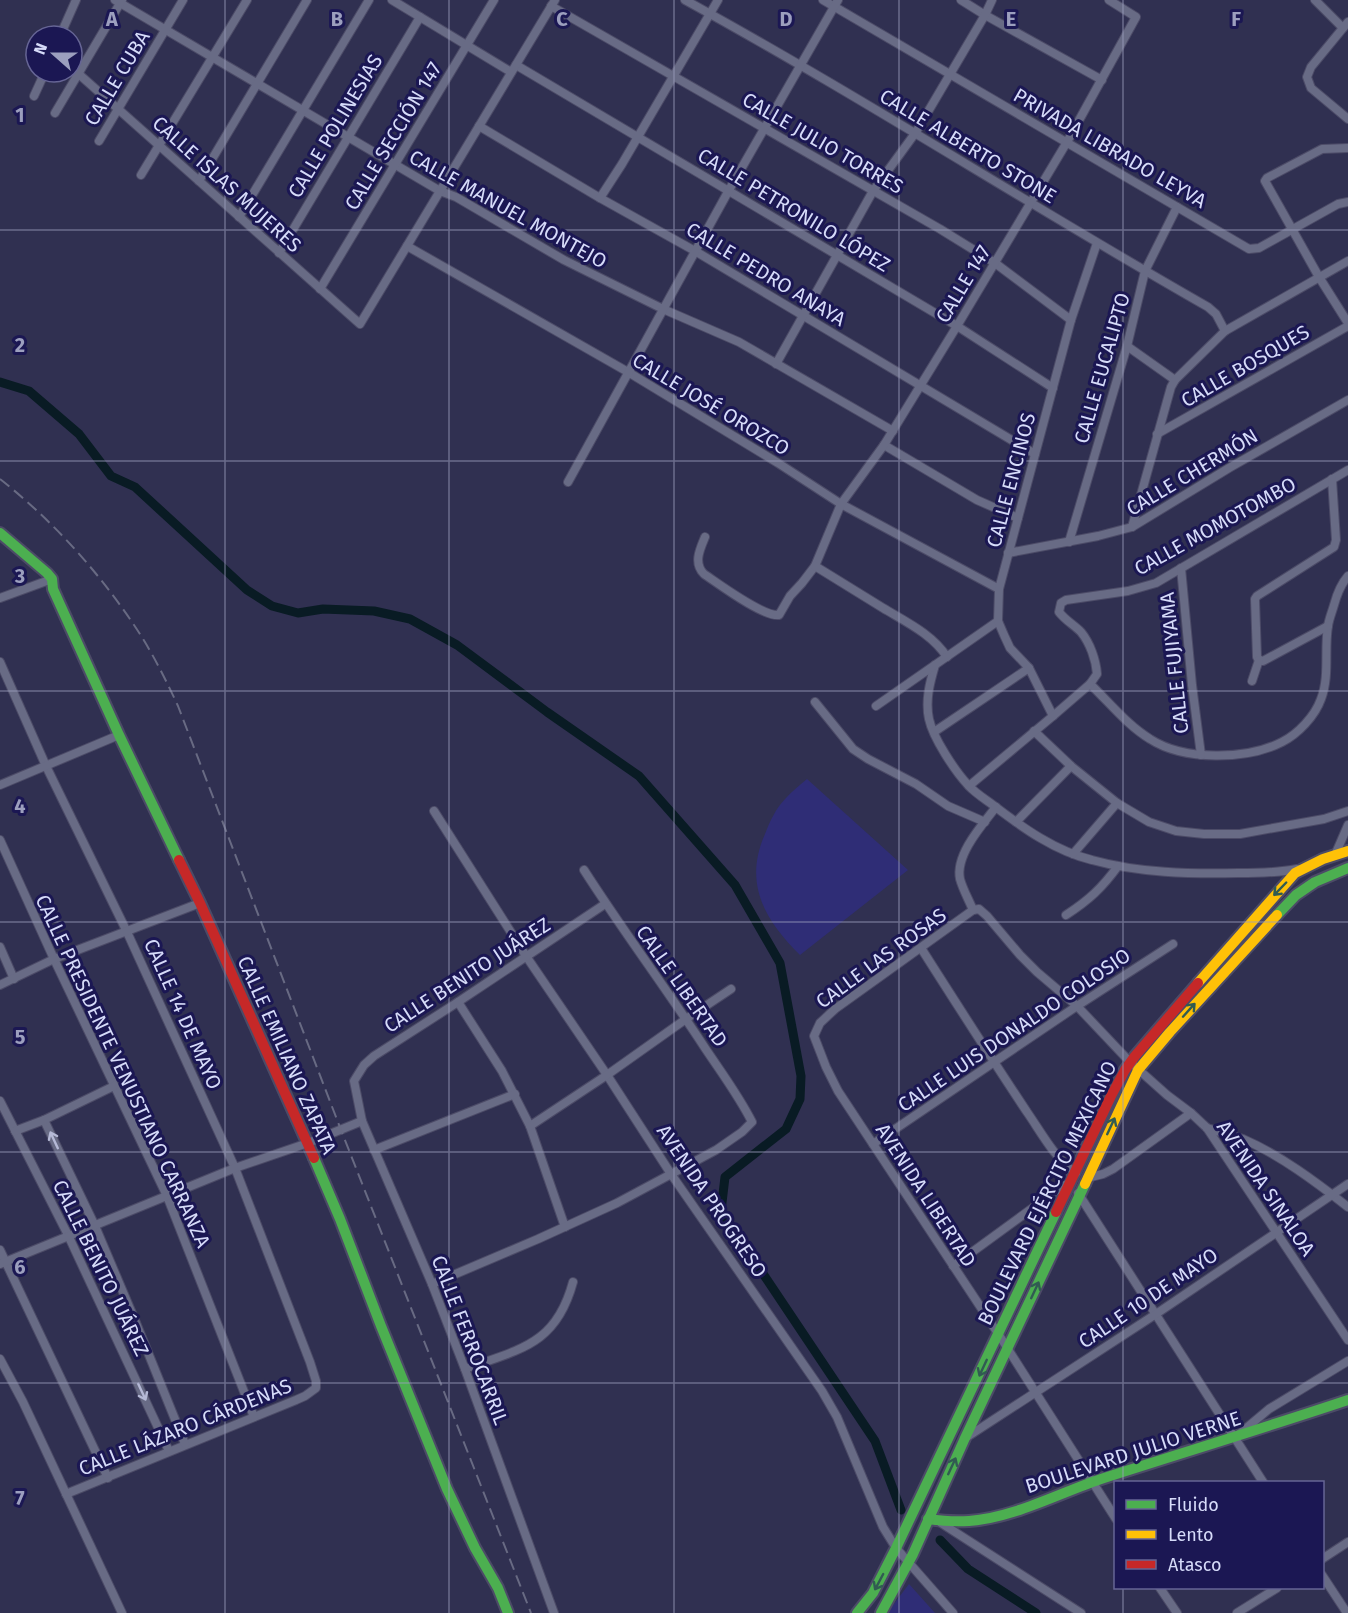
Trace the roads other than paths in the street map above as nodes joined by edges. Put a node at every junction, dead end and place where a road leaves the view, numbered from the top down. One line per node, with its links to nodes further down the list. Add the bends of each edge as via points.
1 (76, 0): 21 (street)
2 (183, 0): 23 (street, CALLE CUBA)
3 (247, 0): 26 (street)
4 (307, 0): 35 (street)
5 (369, 0): 38 (street)
6 (392, 0): 20 (street, CALLE PETRONILO LÓPEZ)
7 (494, 0): 24 (street, CALLE SECCIÓN 147)
8 (685, 0): 18 (street, CALLE ALBERTO STONE)
9 (718, 0): 18 (street)
10 (823, 0): 17 (street, PRIVADA LIBRADO LEYVA)
11 (961, 0): 19 (street)
12 (992, 0): 19 (street)
13 (1109, 0): 32 (street, CALLE 147, via 1136,16)
14 (1315, 0): 22 (street)
15 (119, 1): 23 (street, CALLE MANUEL MONTEJO); 25 (street)
16 (553, 3): 28 (street); 30 (street, CALLE JULIO TORRES)
17 (836, 3): 27 (street); 29 (street, PRIVADA LIBRADO LEYVA)
18 (710, 14): 27 (street, CALLE ALBERTO STONE); 30 (street)
19 (985, 15): 29 (street); 32 (street)
20 (420, 17): 24 (street, CALLE PETRONILO LÓPEZ); 44 (street, CALLE POLINESIAS)
21 (65, 24)
22 (1346, 25): 40 (street, via 1307,77 1311,88)
23 (165, 30): 26 (street, CALLE MANUEL MONTEJO); 37 (street, CALLE CUBA)
24 (466, 45): 28 (street, CALLE PETRONILO LÓPEZ); 50 (street, CALLE SECCIÓN 147)
25 (84, 57)
26 (212, 58): 35 (street, CALLE MANUEL MONTEJO); 48 (street)
27 (801, 67): 42 (street); 43 (street, CALLE ALBERTO STONE)
28 (513, 69): 41 (street); 45 (street, CALLE PETRONILO LÓPEZ)
29 (949, 74): 43 (street); 47 (street, PRIVADA LIBRADO LEYVA)
30 (673, 76): 42 (street, CALLE JULIO TORRES); 45 (street)
31 (84, 79): 37 (street, CALLE ISLAS MUJERES)
32 (1102, 80): 47 (street, CALLE 147)
33 (40, 84): 36 (street)
34 (69, 84): 39 (street)
35 (257, 84): 38 (street, CALLE MANUEL MONTEJO); 52 (street)
36 (34, 96)
37 (118, 109): 46 (street, CALLE CUBA); 48 (street, CALLE ISLAS MUJERES)
38 (302, 111): 44 (street, CALLE MANUEL MONTEJO); 60 (street)
39 (55, 113)
40 (1348, 119)
41 (479, 126): 55 (street); 56 (street, CALLE PEDRO ANAYA)
42 (765, 128): 53 (street); 54 (street, CALLE JULIO TORRES)
43 (916, 132): 54 (street); 58 (street, CALLE ALBERTO STONE)
44 (348, 138): 50 (street, CALLE MANUEL MONTEJO); 65 (street, CALLE POLINESIAS)
45 (637, 138): 53 (street, CALLE PETRONILO LÓPEZ); 56 (street)
46 (99, 141)
47 (1066, 142): 58 (street, CALLE 147); 59 (street, PRIVADA LIBRADO LEYVA)
48 (160, 146): 51 (street); 52 (street, CALLE ISLAS MUJERES)
49 (1348, 148): 61 (street, via 1314,152 1267,178 1265,183)
50 (394, 166): 55 (street, CALLE MANUEL MONTEJO); 71 (street, CALLE SECCIÓN 147)
51 (141, 175)
52 (199, 181): 60 (street, CALLE ISLAS MUJERES)
53 (729, 190): 64 (street); 66 (street, CALLE PETRONILO LÓPEZ)
54 (873, 191): 66 (street); 68 (street, CALLE JULIO TORRES)
55 (440, 192): 63 (street); 72 (street, CALLE MANUEL MONTEJO, via 456,197 564,260)
56 (600, 198): 64 (street, CALLE PEDRO ANAYA)
57 (1348, 202): 61 (street)
58 (1031, 203): 62 (street, CALLE ALBERTO STONE); 68 (street, CALLE 147)
59 (1177, 207): 61 (street, PRIVADA LIBRADO LEYVA, via 1249,249); 69 (street, CALLE EUCALIPTO)
60 (239, 217): 65 (street, CALLE ISLAS MUJERES)
61 (1292, 229): 70 (street)
62 (1097, 243): 69 (street, CALLE ALBERTO STONE); 74 (street, CALLE ENCINOS)
63 (407, 246): 71 (street, CALLE ISLAS MUJERES, via 360,324); 80 (street, CALLE JOSÉ OROZCO)
64 (695, 251): 72 (street); 73 (street, CALLE PEDRO ANAYA)
65 (279, 253): 71 (street, CALLE ISLAS MUJERES)
66 (838, 255): 73 (street); 76 (street, CALLE PETRONILO LÓPEZ)
67 (1348, 261): 70 (street)
68 (995, 263): 74 (street, CALLE JULIO TORRES); 76 (street, CALLE 147)
69 (1145, 271): 77 (street, CALLE ALBERTO STONE, via 1208,307); 78 (street, CALLE EUCALIPTO)
70 (1319, 278): 75 (street); 77 (street)
71 (320, 289)
72 (663, 309): 79 (street, CALLE MANUEL MONTEJO); 80 (street)
73 (804, 316): 79 (street); 82 (street, CALLE PEDRO ANAYA)
74 (1071, 320): 83 (street, CALLE ENCINOS)
75 (1348, 325): 86 (street, CALLE BOSQUES)
76 (957, 326): 82 (street, CALLE 147); 83 (street, CALLE PETRONILO LÓPEZ)
77 (1226, 331): 81 (street)
78 (1126, 346): 81 (street); 97 (street, CALLE EUCALIPTO)
79 (776, 363): 85 (street, CALLE MANUEL MONTEJO)
80 (628, 372): 91 (street); 92 (street, CALLE JOSÉ OROZCO)
81 (1175, 380): 86 (street)
82 (921, 385): 85 (street, CALLE 147); 88 (street, CALLE PEDRO ANAYA)
83 (1053, 388): 88 (street, CALLE ENCINOS)
84 (1348, 400): 94 (street, CALLE CHERMÓN)
85 (893, 431): 87 (street, CALLE 147)
86 (1157, 434): 94 (street)
87 (884, 445): 92 (street, CALLE 147); 93 (street, via 969,496)
88 (1035, 454): 93 (street, CALLE ENCINOS)
89 (1348, 470): 90 (street, CALLE MOMOTOMBO)
90 (1332, 479): 100 (street, CALLE MOMOTOMBO); 108 (street, via 1334,547 1255,599)
91 (568, 482)
92 (841, 504): 99 (street, CALLE 147); 103 (street, CALLE JOSÉ OROZCO)
93 (1018, 518): 98 (street, CALLE ENCINOS)
94 (1132, 528): 97 (street, CALLE CHERMÓN)
95 (0, 533): 102 (main road, CALLE EMILIANO ZAPATA)
96 (705, 537): 99 (street, CALLE 147, via 699,569 771,615 779,615)
97 (1069, 542): 98 (street, CALLE CHERMÓN)
98 (1008, 553): 103 (street, CALLE ENCINOS)
99 (814, 566): 107 (street, via 914,627 934,641)
100 (1181, 568): 113 (street, CALLE MOMOTOMBO, via 1142,588 1061,603 1062,617 1081,632 1090,647 1097,667); 120 (street, CALLE FUJIYAMA)
101 (1348, 576): 106 (street, via 1337,594)
102 (52, 579): 104 (street); 119 (main road, CALLE EMILIANO ZAPATA, via 53,589)
103 (999, 589): 105 (street, CALLE ENCINOS)
104 (0, 598)
105 (998, 621): 107 (street); 111 (street, CALLE ENCINOS, via 1010,648)
106 (1328, 626): 108 (street); 120 (street, via 1322,698 1304,725 1282,742 1265,748)
107 (947, 657): 110 (street)
108 (1259, 660): 112 (street)
109 (0, 662): 121 (street, CALLE 14 DE MAYO)
110 (934, 665): 115 (street); 118 (street, via 927,704)
111 (1029, 668): 116 (street, CALLE ENCINOS); 118 (street)
112 (1252, 681)
113 (1090, 684): 116 (street); 120 (street, via 1149,739 1164,747)
114 (815, 702): 129 (street, via 853,749 948,806)
115 (876, 706)
116 (1053, 716): 117 (street)
117 (1034, 731): 122 (street); 124 (street)
118 (934, 732): 124 (street)
119 (119, 735): 121 (street); 140 (main road, CALLE EMILIANO ZAPATA)
120 (1201, 755)
121 (46, 766): 123 (street); 144 (street, CALLE 14 DE MAYO)
122 (1071, 766): 125 (street); 130 (street)
123 (0, 785)
124 (969, 786): 126 (street)
125 (1117, 802): 128 (street, via 1149,822 1176,831 1204,834 1240,834); 134 (street)
126 (996, 807): 129 (street); 130 (street)
127 (434, 811): 148 (street, AVENIDA PROGRESO)
128 (1348, 811)
129 (985, 822): 142 (street, via 961,865 960,878)
130 (1016, 822): 134 (street)
131 (1348, 825): 135 (street)
132 (0, 840): 149 (street, CALLE PRESIDENTE VENUSTIANO CARRANZA)
133 (1348, 851): 135 (main road, BOULEVARD EJÉRCITO MEXICANO)
134 (1073, 854): 136 (street)
135 (1335, 855): 137 (main road, BOULEVARD EJÉRCITO MEXICANO)
136 (1118, 866): 137 (street, via 1195,874); 143 (street, via 1100,889)
137 (1305, 868): 158 (main road, BOULEVARD EJÉRCITO MEXICANO, one-way to 158, via 1272,897)
138 (1348, 868): 158 (main road, BOULEVARD EJÉRCITO MEXICANO, one-way to 138, via 1296,895)
139 (584, 870): 141 (street, CALLE LIBERTAD)
140 (200, 903): 144 (street); 170 (main road, CALLE EMILIANO ZAPATA)
141 (605, 904): 148 (street, CALLE BENITO JUÁREZ); 155 (street, CALLE LIBERTAD)
142 (973, 910): 147 (street, CALLE LAS ROSAS); 154 (street, AVENIDA SINALOA, via 979,909 987,916 1037,972)
143 (1066, 915)
144 (127, 932): 149 (street); 173 (street, CALLE 14 DE MAYO)
145 (1173, 944): 154 (street, CALLE LUIS DONALDO COLOSIO)
146 (0, 947): 150 (street)
147 (921, 948): 156 (street, CALLE LAS ROSAS, via 835,1009 820,1023); 157 (street)
148 (525, 956): 153 (street, CALLE BENITO JUÁREZ); 159 (street, AVENIDA PROGRESO)
149 (54, 959): 150 (street); 161 (street, CALLE PRESIDENTE VENUSTIANO CARRANZA)
150 (14, 979): 151 (street)
151 (0, 985)
152 (731, 989): 155 (street)
153 (458, 1002): 160 (street, CALLE BENITO JUÁREZ, via 374,1056); 162 (street)
154 (1077, 1006): 157 (street, CALLE LUIS DONALDO COLOSIO); 158 (street, AVENIDA SINALOA)
155 (686, 1019): 159 (street); 174 (street, CALLE LIBERTAD, via 752,1122 716,1150)
156 (814, 1036): 171 (street, AVENIDA LIBERTAD, via 838,1091)
157 (994, 1063): 171 (street, CALLE LUIS DONALDO COLOSIO); 175 (street)
158 (1134, 1066): 164 (street, AVENIDA SINALOA); 175 (main road, BOULEVARD EJÉRCITO MEXICANO, via 1111,1096); 176 (main road, BOULEVARD EJÉRCITO MEXICANO, one-way to 158)
159 (607, 1075): 167 (street); 174 (street, AVENIDA PROGRESO)
160 (354, 1081): 166 (street, CALLE FERROCARRIL)
161 (114, 1086): 165 (street); 180 (street, CALLE PRESIDENTE VENUSTIANO CARRANZA)
162 (515, 1094): 167 (street); 172 (street)
163 (0, 1101): 169 (street, CALLE BENITO JUÁREZ)
164 (1191, 1113): 168 (street, AVENIDA SINALOA); 176 (street, via 1113,1169)
165 (44, 1120): 169 (street); 182 (street, CALLE BENITO JUÁREZ, one-way to 165)
166 (362, 1121): 170 (street); 172 (street, CALLE FERROCARRIL)
167 (530, 1126): 183 (street)
168 (1207, 1128): 179 (street, via 1267,1152); 184 (street, AVENIDA SINALOA)
169 (15, 1131): 185 (street, CALLE BENITO JUÁREZ)
170 (308, 1143): 173 (street); 221 (main road, CALLE EMILIANO ZAPATA, via 447,1489)
171 (873, 1144): 188 (street, AVENIDA LIBERTAD)
172 (374, 1150): 190 (street, CALLE FERROCARRIL)
173 (235, 1168): 180 (street); 198 (street, CALLE 14 DE MAYO, via 310,1362)
174 (671, 1174): 183 (street); 214 (street, AVENIDA PROGRESO, via 822,1391 837,1417 883,1527)
175 (1073, 1178): 176 (street); 178 (street); 188 (street); 192 (main road, BOULEVARD EJÉRCITO MEXICANO)
176 (1086, 1179): 178 (main road, BOULEVARD EJÉRCITO MEXICANO)
177 (1348, 1184): 179 (street, CALLE 10 DE MAYO)
178 (1079, 1195): 191 (street); 194 (main road, BOULEVARD EJÉRCITO MEXICANO, one-way to 178)
179 (1333, 1195): 181 (street); 184 (street, CALLE 10 DE MAYO)
180 (167, 1196): 182 (street); 201 (street, CALLE PRESIDENTE VENUSTIANO CARRANZA)
181 (1348, 1207)
182 (95, 1226): 185 (street); 204 (street, CALLE BENITO JUÁREZ)
183 (565, 1227): 190 (street)
184 (1276, 1233): 191 (street, CALLE 10 DE MAYO); 193 (street, AVENIDA SINALOA)
185 (68, 1235): 187 (street); 205 (street, CALLE BENITO JUÁREZ, one-way to 205)
186 (0, 1250): 187 (street)
187 (3, 1262): 206 (street)
188 (953, 1266): 192 (street, AVENIDA LIBERTAD)
189 (573, 1282): 197 (street, via 562,1312 541,1337)
190 (432, 1284): 197 (street, CALLE FERROCARRIL)
191 (1156, 1314): 199 (street, CALLE 10 DE MAYO); 203 (street)
192 (999, 1335): 194 (street, AVENIDA LIBERTAD); 214 (main road, BOULEVARD EJÉRCITO MEXICANO, one-way to 214)
193 (1348, 1340)
194 (1007, 1348): 199 (street, AVENIDA LIBERTAD); 202 (main road, BOULEVARD EJÉRCITO MEXICANO)
195 (0, 1359): 209 (street)
196 (1348, 1361): 203 (street, via 1269,1409)
197 (465, 1369): 222 (street, CALLE FERROCARRIL)
198 (316, 1388): 201 (street, CALLE LÁZARO CÁRDENAS)
199 (1035, 1392): 202 (street, CALLE 10 DE MAYO); 208 (street, AVENIDA LIBERTAD)
200 (1348, 1400): 203 (main road, BOULEVARD JULIO VERNE)
201 (254, 1417): 204 (street, CALLE LÁZARO CÁRDENAS)
202 (965, 1438): 211 (main road, BOULEVARD EJÉRCITO MEXICANO, one-way to 202)
203 (1234, 1438): 207 (street); 208 (main road, BOULEVARD JULIO VERNE)
204 (185, 1444): 205 (street, CALLE LÁZARO CÁRDENAS)
205 (169, 1451): 206 (street, CALLE LÁZARO CÁRDENAS)
206 (108, 1478): 209 (street, CALLE LÁZARO CÁRDENAS)
207 (1262, 1481)
208 (1091, 1482): 210 (street, AVENIDA LIBERTAD); 212 (main road, BOULEVARD JULIO VERNE, via 986,1520)
209 (66, 1494): 220 (street)
210 (1114, 1516)
211 (927, 1522): 212 (main road, BOULEVARD JULIO VERNE); 215 (main road, BOULEVARD EJÉRCITO MEXICANO)
212 (940, 1522): 226 (street)
213 (1348, 1542): 216 (street)
214 (898, 1546): 215 (street, AVENIDA PROGRESO); 223 (main road, BOULEVARD EJÉRCITO MEXICANO, one-way to 223, via 873,1593)
215 (911, 1558): 224 (main road, BOULEVARD EJÉRCITO MEXICANO); 225 (street, AVENIDA PROGRESO)
216 (1324, 1558)
217 (1324, 1577): 229 (street)
218 (1161, 1589): 227 (street)
219 (1274, 1589): 228 (street)
220 (122, 1613)
221 (508, 1613)
222 (554, 1613)
223 (857, 1613)
224 (881, 1613)
225 (953, 1613)
226 (1081, 1613)
227 (1177, 1613)
228 (1237, 1613)
229 (1347, 1613)

